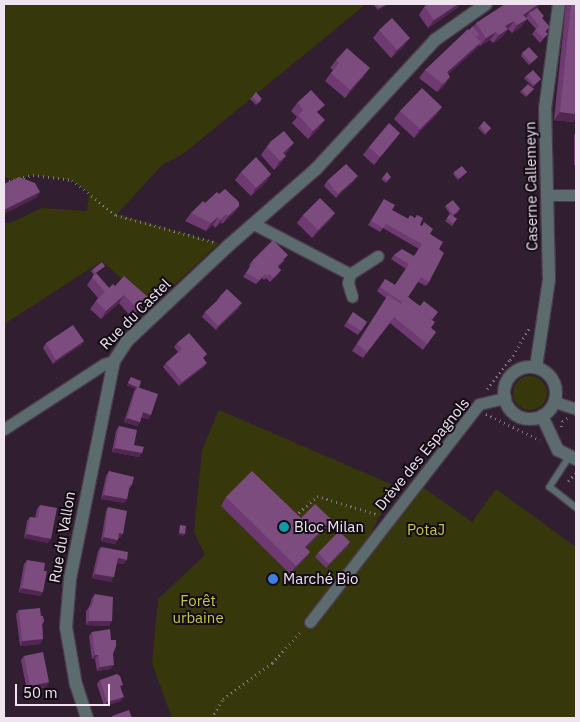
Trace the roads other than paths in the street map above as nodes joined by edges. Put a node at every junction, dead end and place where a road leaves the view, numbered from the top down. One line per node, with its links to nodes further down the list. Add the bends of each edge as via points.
1 (486, 4): 5 (street, Rue du Castel, via 436,40 316,169)
2 (559, 4): 3 (street, Caserne Callemeyn, via 545,109)
3 (548, 195): 4 (street); 10 (street, Caserne Callemeyn, via 549,280)
4 (576, 195)
5 (254, 224): 7 (street); 9 (street, Rue du Castel, via 127,341)
6 (378, 256): 7 (street)
7 (350, 274): 8 (street, via 348,283)
8 (352, 296)
9 (114, 362): 15 (street, Rue du Castel, via 104,364); 19 (street, Rue du Vallon, via 84,500 66,626 76,685)
10 (536, 367): 11 (street, via 526,367 508,378); 12 (street, via 551,377 555,385)
11 (504, 398): 14 (street, via 515,414 524,418); 18 (street, Drève des Espagnols, via 479,404)
12 (555, 402): 13 (street); 14 (street, via 551,410)
13 (576, 409)
14 (542, 416): 16 (street, via 558,450)
15 (4, 429)
16 (573, 458): 17 (lane, via 550,487)
17 (576, 507)
18 (310, 622)
19 (87, 718)

